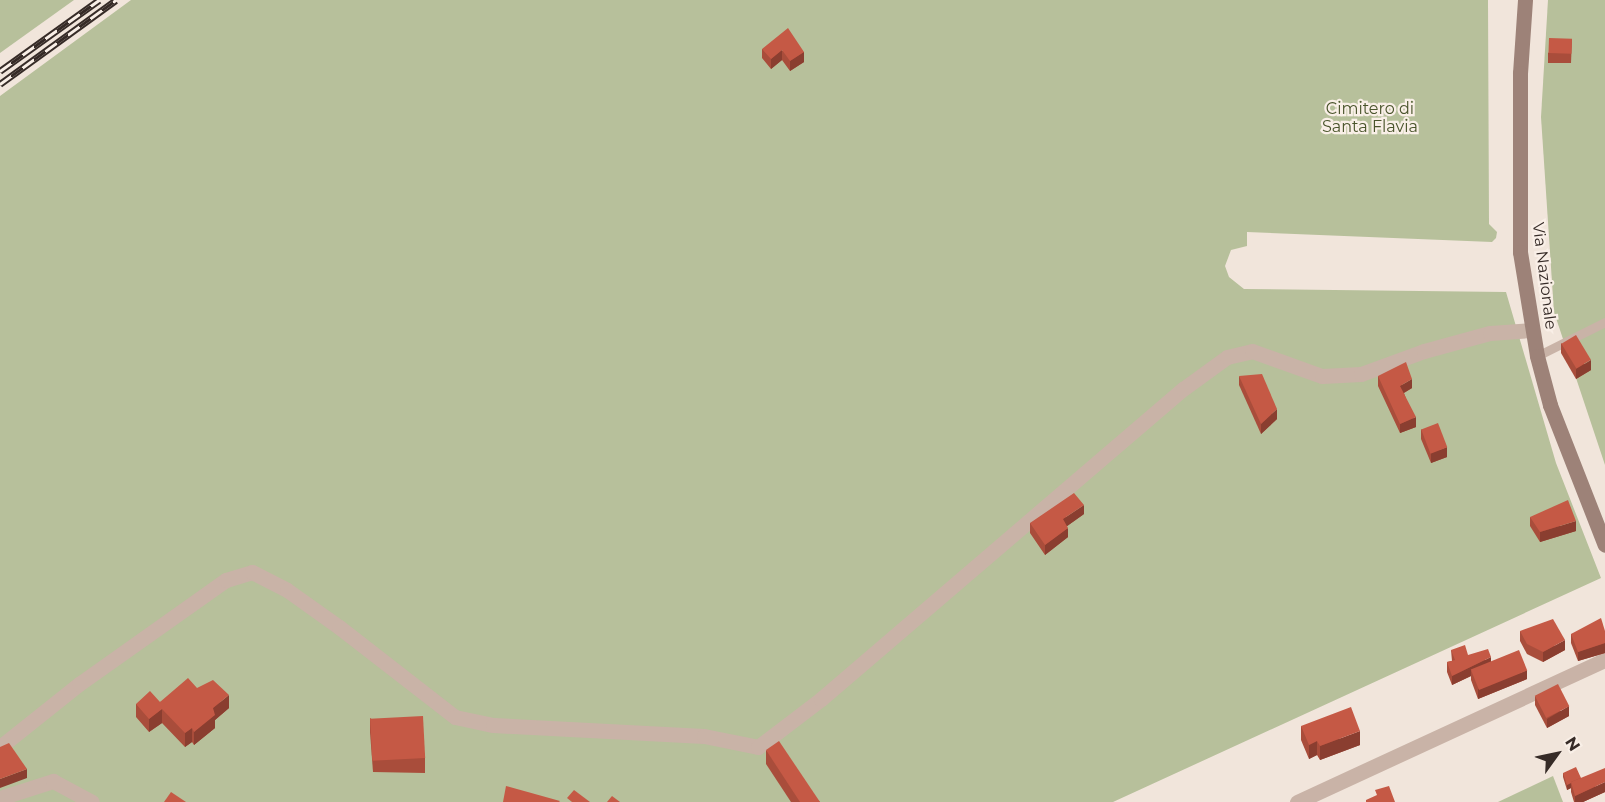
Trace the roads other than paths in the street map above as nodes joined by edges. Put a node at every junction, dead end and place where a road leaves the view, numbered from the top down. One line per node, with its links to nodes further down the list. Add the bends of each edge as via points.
1 (1525, 0): 3 (main road, Via Nazionale, via 1518,188 1520,252)
2 (1605, 322): 4 (lane)
3 (1532, 330): 4 (main road, Via Nazionale); 7 (street, via 1479,336 1361,374 1322,376 1252,351 1227,357 1183,389 812,706 758,747 704,736 493,725 455,717 339,627 252,572 226,580 79,684)
4 (1537, 356): 5 (main road, Via Nazionale, via 1550,405)
5 (1605, 545)
6 (1605, 660): 10 (street)
7 (0, 747)
8 (0, 798): 9 (street, via 53,781)
9 (92, 802)
10 (1297, 802)

